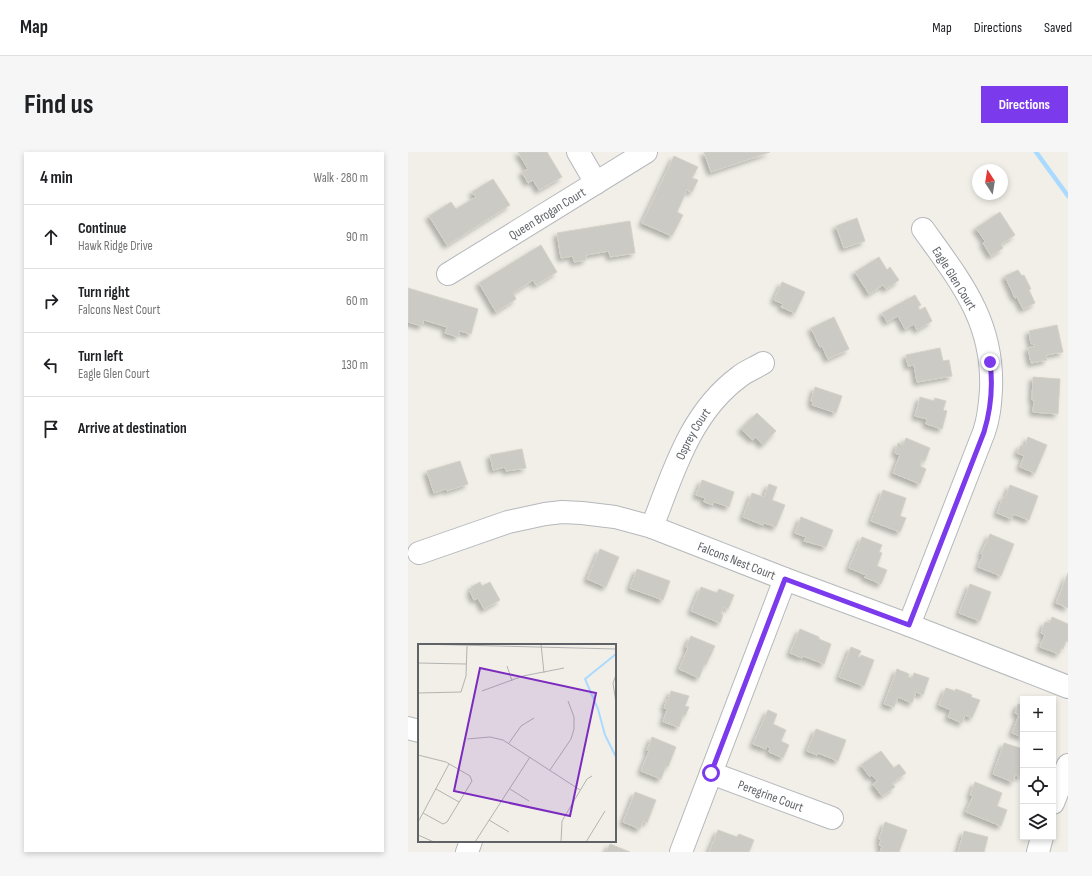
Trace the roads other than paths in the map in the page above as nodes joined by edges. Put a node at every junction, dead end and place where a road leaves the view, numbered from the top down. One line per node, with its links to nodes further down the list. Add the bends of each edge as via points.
1 (578, 152): 3 (street)
2 (646, 152): 3 (street, Queen Brogan Court)
3 (596, 183): 5 (street, Queen Brogan Court)
4 (923, 229): 10 (street, Eagle Glen Court, via 968,294 976,310 983,326 992,375 989,412 984,432)
5 (448, 274)
6 (763, 363): 7 (street, Osprey Court, via 739,377 708,406 681,452)
7 (652, 527): 8 (street, Falcons Nest Court, via 615,517 562,512 508,522); 9 (street, Falcons Nest Court)
8 (419, 553)
9 (785, 579): 10 (street, Falcons Nest Court); 15 (street)
10 (909, 625): 11 (street, Falcons Nest Court)
11 (1068, 687)
12 (408, 728): 13 (street)
13 (418, 731)
14 (1068, 765): 16 (street)
15 (711, 773): 17 (street, Peregrine Court); 21 (street)
16 (1056, 795)
17 (832, 818)
18 (1041, 840): 22 (street)
19 (471, 842): 20 (street)
20 (467, 852)
21 (681, 852)
22 (1038, 852)

